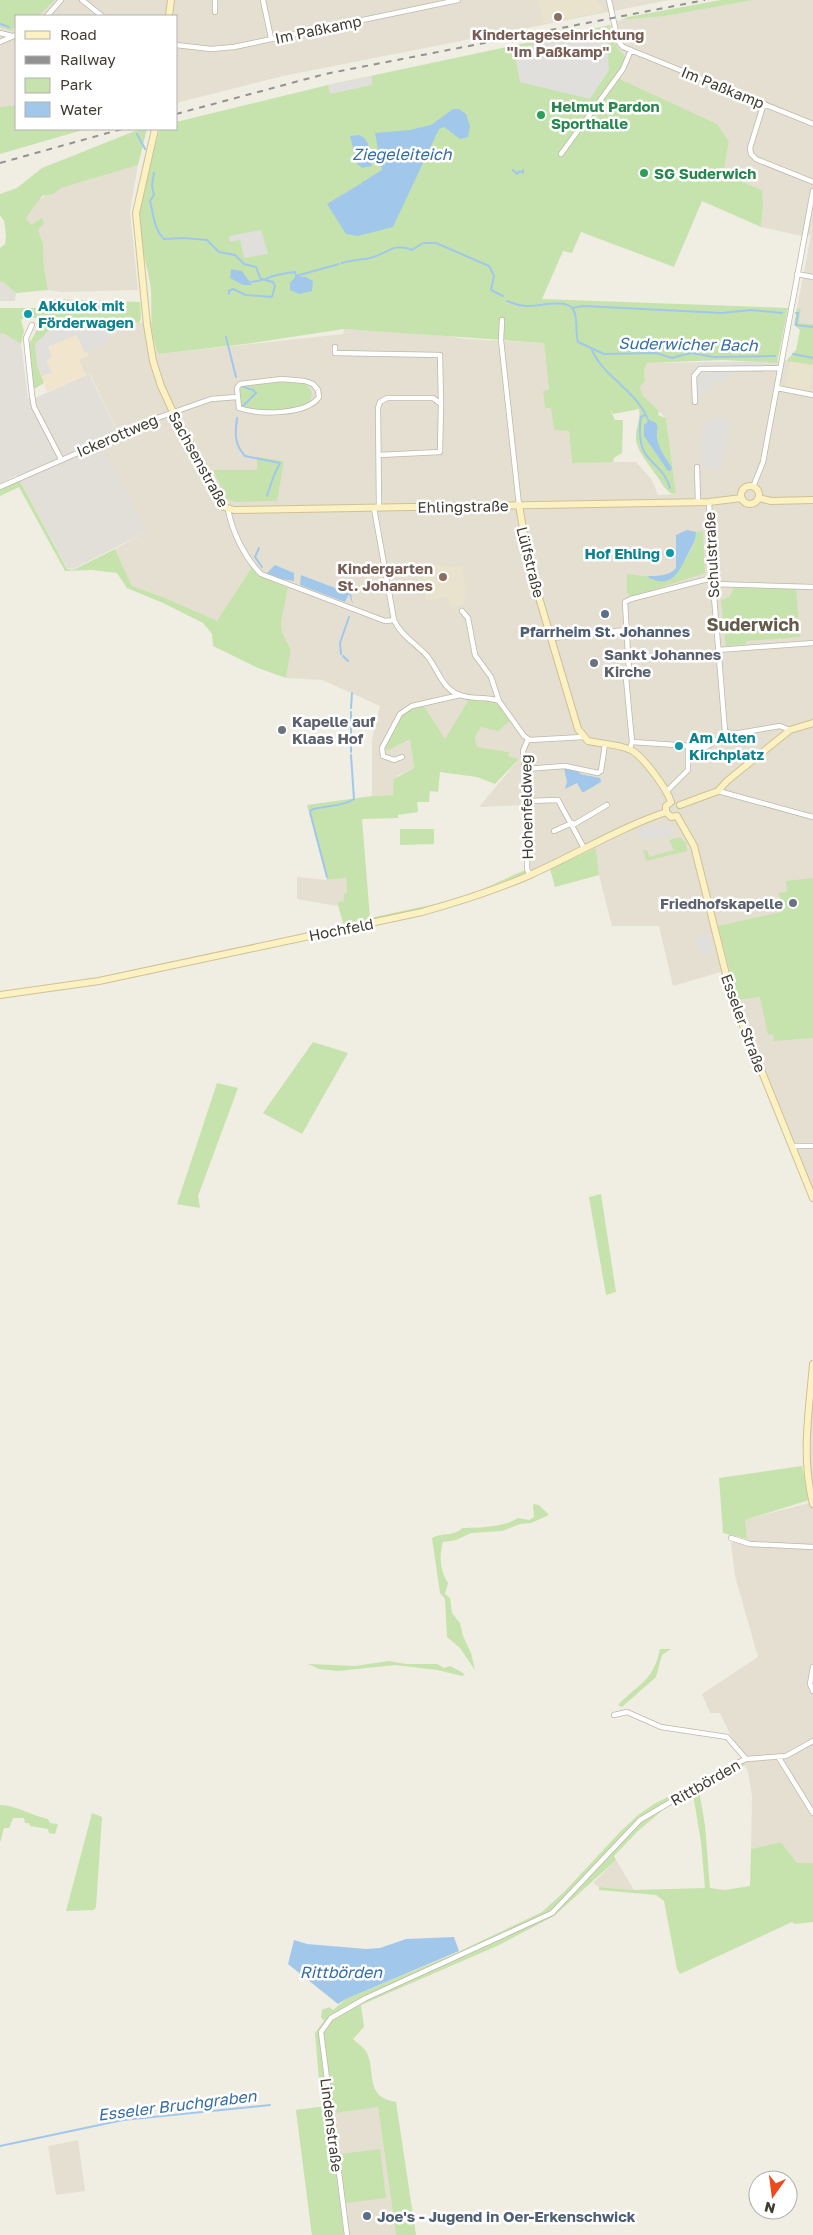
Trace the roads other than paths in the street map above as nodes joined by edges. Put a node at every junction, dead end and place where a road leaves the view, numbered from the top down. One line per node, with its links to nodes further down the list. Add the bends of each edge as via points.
1 (61, 0): 9 (street)
2 (82, 0): 10 (street)
3 (171, 0): 11 (street)
4 (215, 0): 8 (street)
5 (263, 0): 14 (street)
6 (457, 0): 14 (street, Im Paßkamp)
7 (609, 0): 17 (street, Im Paßkamp, via 618,41)
8 (215, 12)
9 (48, 15)
10 (101, 15)
11 (169, 15)
12 (0, 33): 13 (street)
13 (15, 35): 15 (street)
14 (271, 38): 16 (street, Im Paßkamp, via 211,49)
15 (0, 42)
16 (178, 45)
17 (631, 50): 18 (street, Im Paßkamp); 21 (street, via 623,69)
18 (764, 103): 19 (street, Im Paßkamp); 22 (street, via 751,154)
19 (813, 124)
20 (154, 130): 36 (street, Sachsenstraße, via 138,204 136,231 153,361)
21 (561, 154)
22 (813, 182)
23 (813, 191): 24 (street)
24 (812, 202): 25 (street)
25 (797, 274): 26 (street); 30 (street)
26 (813, 277)
27 (502, 320): 47 (street, Lülfstraße, via 502,349)
28 (32, 325): 38 (street, Ickerottweg, via 26,338 34,407)
29 (335, 347): 35 (street, via 335,353 440,355)
30 (780, 368): 31 (street); 34 (street, via 700,369 694,376)
31 (776, 388): 32 (street); 41 (street, via 763,462)
32 (813, 394)
33 (237, 397): 33 (street, via 239,408 271,412 300,409 315,402 319,393 313,384 305,380 264,380 240,384); 36 (street, Ickerottweg, via 211,399)
34 (695, 402)
35 (441, 404): 37 (street, via 440,452); 37 (street, via 433,398 384,399 378,408)
36 (173, 412): 38 (street, Ickerottweg); 49 (street, Sachsenstraße, via 220,504)
37 (379, 455): 48 (street)
38 (61, 459): 40 (street, Ickerottweg)
39 (697, 467): 45 (street)
40 (0, 487)
41 (753, 487): 42 (street, via 743,490); 43 (street, via 757,489)
42 (742, 498): 43 (street, Ehlingstraße, via 749,504); 46 (street, Ehlingstraße)
43 (759, 498): 44 (street, Ehlingstraße, via 771,501)
44 (813, 500)
45 (698, 502): 46 (street, Ehlingstraße); 47 (street, Ehlingstraße)
46 (708, 502): 50 (street, Schulstraße)
47 (519, 505): 48 (street, Ehlingstraße); 56 (street, Lülfstraße, via 529,564)
48 (376, 508): 49 (street, Ehlingstraße); 54 (street)
49 (228, 509): 54 (street, Sachsenstraße, via 230,524 253,566 269,578 385,621)
50 (712, 578): 51 (street, Schulstraße); 55 (street, via 625,602)
51 (713, 584): 52 (street); 58 (street, Schulstraße)
52 (813, 587)
53 (462, 611): 60 (street, via 468,618 475,655 491,677)
54 (394, 620): 59 (street, via 428,658 443,681)
55 (626, 630): 56 (street); 66 (street, via 629,671 626,678)
56 (552, 638): 64 (street, Lülfstraße, via 570,705)
57 (813, 643): 58 (street)
58 (718, 650): 63 (street, Schulstraße, via 724,727)
59 (460, 695): 60 (street); 70 (street, via 412,706 400,714 382,751 383,756 394,760)
60 (499, 701): 65 (street)
61 (813, 723): 62 (street)
62 (790, 730): 63 (street, via 780,726); 73 (street)
63 (728, 733): 68 (street, via 706,747)
64 (583, 737): 65 (street); 67 (street, via 588,742)
65 (528, 739): 71 (street, Hohenfeldweg, via 522,751)
66 (632, 742): 68 (street); 69 (street)
67 (605, 744): 69 (street); 71 (street, via 598,773 565,766)
68 (688, 746): 72 (street, via 688,770)
69 (630, 750): 72 (street)
70 (402, 758)
71 (525, 769): 74 (street, Hohenfeldweg)
72 (667, 791): 75 (street)
73 (718, 791): 77 (street); 80 (street)
74 (528, 801): 81 (street, via 558,800); 84 (street, Hohenfeldweg, via 527,869)
75 (671, 802): 77 (street); 78 (street, via 666,806)
76 (608, 805): 81 (street)
77 (680, 805): 79 (street)
78 (666, 812): 79 (street, via 671,817); 83 (street, Hochfeld, via 627,826)
79 (678, 816): 86 (street, Esseler Straße, via 694,846 732,998)
80 (813, 817)
81 (572, 824): 82 (street); 83 (street)
82 (554, 831)
83 (584, 848): 84 (street, Hochfeld)
84 (530, 875): 85 (street, Hochfeld, via 456,902 388,920 99,981)
85 (0, 995)
86 (792, 1146): 87 (street); 88 (street, Esseler Straße)
87 (813, 1146)
88 (813, 1198)
89 (813, 1364): 90 (street, via 805,1458)
90 (813, 1504)
91 (730, 1538): 92 (street, via 750,1544)
92 (813, 1547)
93 (813, 1667): 94 (street, via 810,1684)
94 (813, 1691)
95 (614, 1715): 98 (street, via 627,1712 661,1727 727,1737)
96 (813, 1741): 97 (street, Rittbörden)
97 (779, 1758): 98 (street, Rittbörden); 99 (street)
98 (746, 1759): 100 (street, Rittbörden, via 640,1820 552,1913 366,1998)
99 (813, 1813)
100 (331, 2018): 101 (street, Lindenstraße, via 321,2032)
101 (347, 2235)

